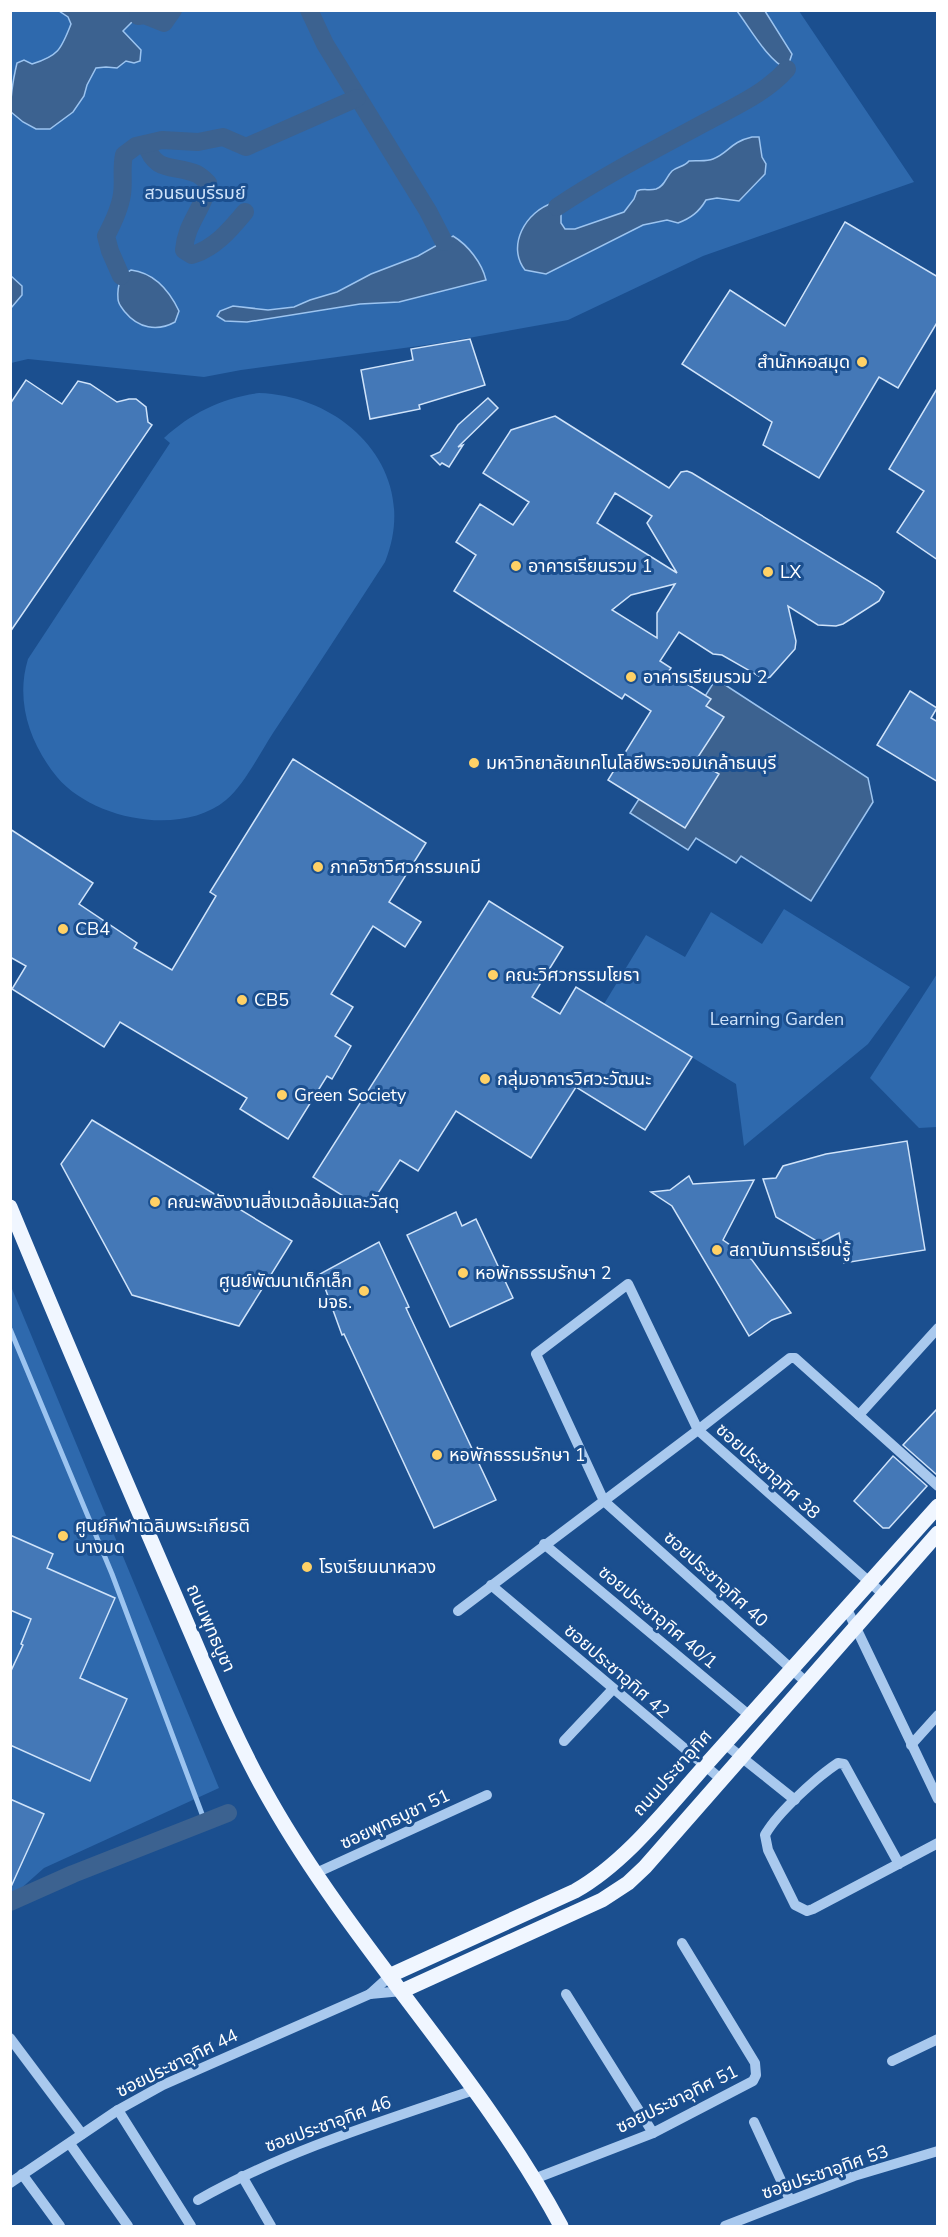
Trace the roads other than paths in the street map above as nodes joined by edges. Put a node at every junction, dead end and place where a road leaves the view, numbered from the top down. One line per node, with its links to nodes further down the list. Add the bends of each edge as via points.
1 (10, 1207): 32 (main road, ถนนพุทธบูชา, via 230,1721 271,1802)
2 (938, 1328): 3 (street)
3 (859, 1415): 4 (street, via 793,1357); 5 (street)
4 (698, 1430): 6 (street); 6 (street, ซอยประชาอุทิศ 38, via 628,1284 536,1354); 10 (street, ซอยประชาอุทิศ 38)
5 (938, 1486)
6 (604, 1501): 9 (street); 16 (street, ซอยประชาอุทิศ 40)
7 (938, 1506): 10 (main road, ถนนประชาอุทิศ)
8 (938, 1533): 12 (main road)
9 (544, 1544): 11 (street); 20 (street, ซอยประชาอุทิศ 40/1)
10 (869, 1582): 12 (street, ซอยประชาอุทิศ 38); 13 (main road, ถนนประชาอุทิศ)
11 (491, 1585): 14 (street); 18 (street, ซอยประชาอุทิศ 42)
12 (883, 1594): 15 (main road)
13 (846, 1608): 15 (street); 16 (main road, ถนนประชาอุทิศ)
14 (458, 1611)
15 (854, 1626): 17 (main road); 23 (street)
16 (792, 1669): 17 (street, ซอยประชาอุทิศ 40); 20 (main road, ถนนประชาอุทิศ)
17 (806, 1682): 24 (main road)
18 (613, 1689): 21 (street); 25 (street, ซอยประชาอุทิศ 42)
19 (938, 1715): 23 (street)
20 (750, 1716): 22 (main road, ถนนประชาอุทิศ)
21 (564, 1741)
22 (724, 1744): 24 (street); 25 (main road, ถนนประชาอุทิศ)
23 (911, 1745): 27 (street)
24 (742, 1757): 26 (main road); 29 (street)
25 (704, 1767): 26 (street, ซอยประชาอุทิศ 42); 34 (main road, ถนนประชาอุทิศ, via 625,1854 591,1882)
26 (722, 1780): 35 (main road, via 645,1867 616,1892)
27 (936, 1792)
28 (487, 1795): 32 (street, ซอยพุทธบูชา 51)
29 (795, 1800): 31 (street, via 829,1769 844,1764); 31 (street, via 765,1835 768,1850 798,1908 813,1909)
30 (938, 1843): 31 (street)
31 (898, 1864)
32 (316, 1873): 34 (main road, ถนนพุทธบูชา)
33 (682, 1943): 44 (street, ซอยประชาอุทิศ 51, via 755,2064 756,2075 753,2081)
34 (391, 1975): 35 (main road); 36 (street, ซอยประชาอุทิศ 44)
35 (402, 1991): 36 (street, ซอยประชาอุทิศ 44); 41 (main road)
36 (370, 1994): 42 (street, ซอยประชาอุทิศ 44, via 163,2085)
37 (566, 1994): 44 (street)
38 (10, 2038): 45 (street)
39 (938, 2039): 40 (street)
40 (892, 2061)
41 (474, 2090): 49 (street, ซอยประชาอุทิศ 46); 50 (main road)
42 (118, 2110): 45 (street, ซอยประชาอุทิศ 44); 56 (street)
43 (754, 2122): 53 (street)
44 (652, 2133): 50 (street, ซอยประชาอุทิศ 51)
45 (82, 2134): 46 (street, ซอยประชาอุทิศ 44)
46 (70, 2144): 48 (street, ซอยประชาอุทิศ 44); 55 (street)
47 (938, 2151): 53 (street, ซอยประชาอุทิศ 53)
48 (22, 2174): 51 (street, ซอยประชาอุทิศ 44); 54 (street)
49 (242, 2176): 52 (street, ซอยประชาอุทิศ 46); 57 (street)
50 (534, 2179): 58 (main road)
51 (10, 2183)
52 (198, 2200)
53 (790, 2200): 59 (street, ซอยประชาอุทิศ 53)
54 (60, 2226)
55 (128, 2226)
56 (191, 2226)
57 (271, 2226)
58 (561, 2226)
59 (725, 2226)

